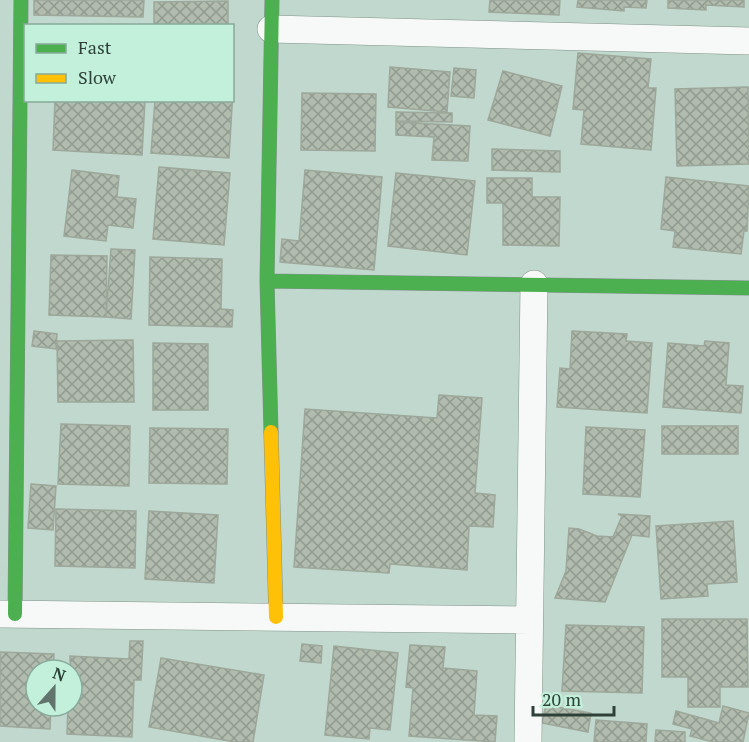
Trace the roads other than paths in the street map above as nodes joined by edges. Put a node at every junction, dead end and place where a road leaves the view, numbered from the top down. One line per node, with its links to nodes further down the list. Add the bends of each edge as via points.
1 (21, 0): 8 (street)
2 (272, 0): 3 (street)
3 (271, 29): 4 (street); 5 (street)
4 (749, 41)
5 (267, 281): 6 (street); 9 (street)
6 (534, 284): 7 (street); 10 (street)
7 (749, 288)
8 (8, 614): 9 (street)
9 (276, 617): 10 (street)
10 (529, 620): 11 (street)
11 (528, 742)

